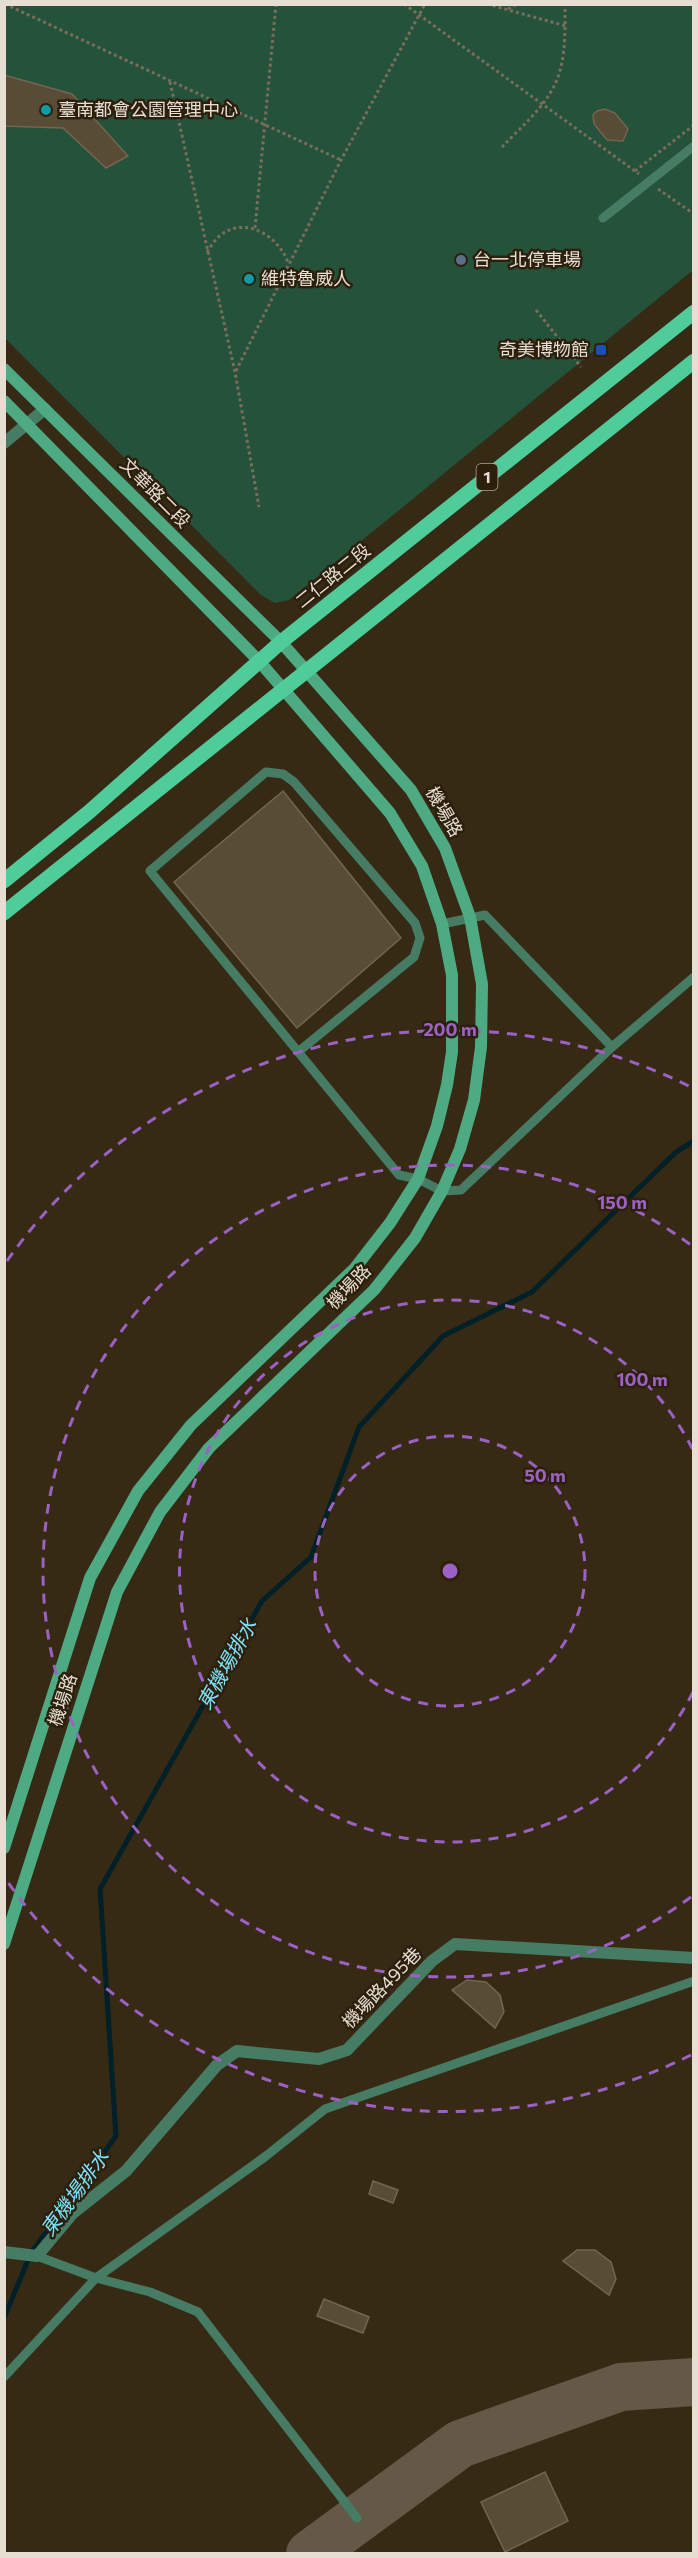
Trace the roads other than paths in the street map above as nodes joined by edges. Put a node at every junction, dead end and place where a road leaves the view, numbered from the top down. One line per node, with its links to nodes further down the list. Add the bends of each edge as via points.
1 (693, 146): 2 (lane)
2 (603, 218)
3 (693, 312): 10 (main road, 二仁路二段 / 1)
4 (693, 361): 12 (main road, 1)
5 (4, 369): 7 (street, 文華路二段)
6 (4, 401): 8 (street)
7 (45, 409): 8 (street); 10 (street, 文華路二段)
8 (28, 425): 9 (street); 11 (street)
9 (4, 443)
10 (281, 642): 11 (main road, 二仁路二段 / 1); 12 (street, 機場路)
11 (259, 661): 13 (street, 機場路); 14 (main road, 二仁路二段 / 1, via 89,812)
12 (308, 671): 13 (main road, 1); 16 (street, 機場路, via 411,790 446,848)
13 (284, 689): 15 (main road, 1); 17 (street, 機場路, via 390,813 422,866)
14 (4, 881)
15 (4, 914)
16 (470, 917): 17 (lane); 19 (lane, via 485,915); 22 (street, 機場路, via 482,984 481,1047 474,1100 460,1149)
17 (442, 924): 21 (street, 機場路, via 452,975 452,1052 437,1126)
18 (693, 976): 19 (lane)
19 (612, 1047): 22 (lane, via 461,1190)
20 (298, 1052): 20 (lane, via 150,871 266,772 283,774 294,782 415,923 420,938 414,957); 21 (lane, via 399,1176)
21 (417, 1179): 22 (lane); 23 (street, 機場路, via 355,1268 191,1425 138,1491 90,1578)
22 (442, 1191): 24 (street, 機場路, via 415,1238 374,1290 209,1448 160,1512 117,1592)
23 (4, 1848)
24 (4, 1944)
25 (693, 1958): 28 (street, 機場路495巷, via 455,1944 432,1961 347,2050 319,2059 237,2051 217,2065 126,2171 73,2213)
26 (693, 1981): 29 (lane, via 325,2109)
27 (4, 2252): 28 (street)
28 (37, 2256): 29 (lane)
29 (96, 2278): 30 (lane); 31 (lane, via 150,2292 198,2312)
30 (4, 2377)
31 (357, 2518)

